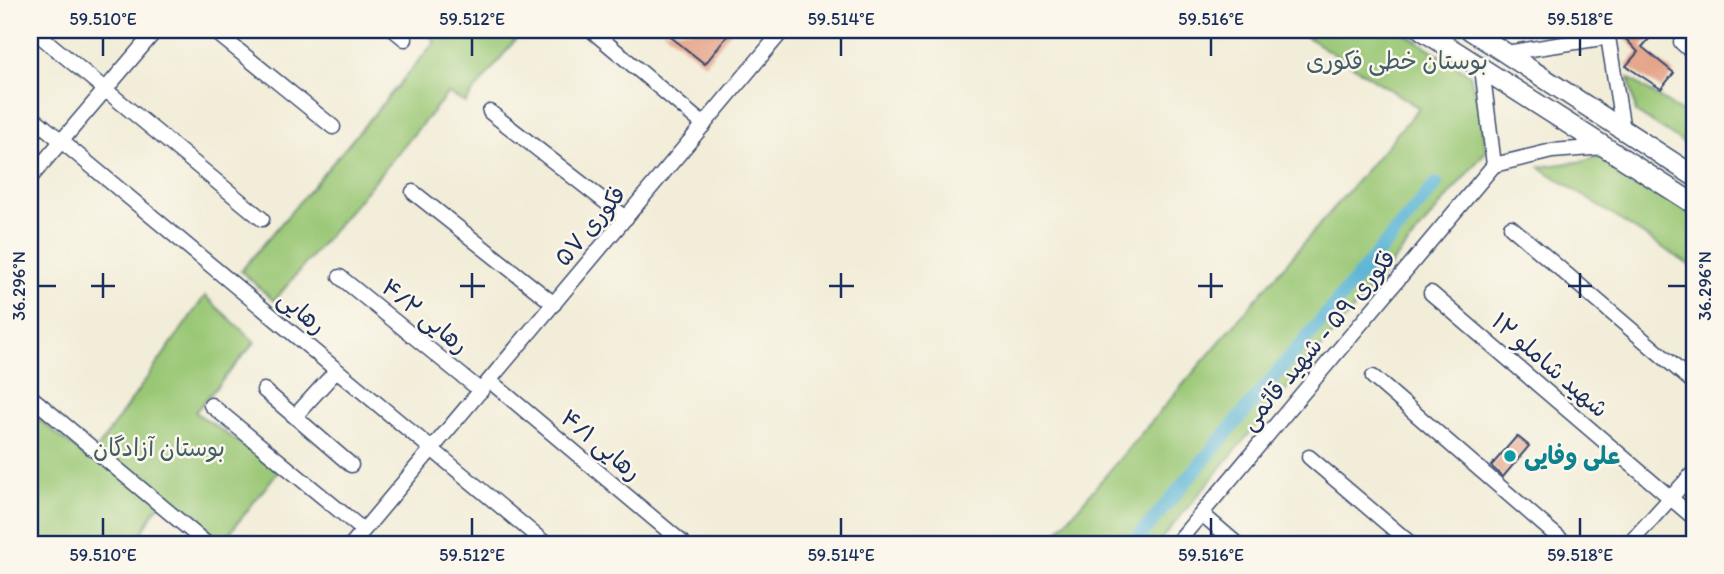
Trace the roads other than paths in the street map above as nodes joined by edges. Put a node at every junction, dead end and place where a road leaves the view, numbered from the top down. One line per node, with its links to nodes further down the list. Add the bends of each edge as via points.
1 (33, 30): 13 (street)
2 (156, 30): 13 (street)
3 (213, 30): 17 (street)
4 (591, 30): 16 (street)
5 (783, 30): 16 (street, فکوری ۵۷)
6 (1422, 30): 12 (main road)
7 (1470, 30): 10 (main road)
8 (1611, 33): 10 (street); 18 (street)
9 (1681, 42): 11 (street)
10 (1506, 53): 18 (main road)
11 (1694, 54)
12 (1482, 68): 20 (main road); 21 (street)
13 (105, 90): 19 (street); 27 (street)
14 (490, 111): 26 (street)
15 (30, 115): 19 (street, رهایی)
16 (704, 124): 26 (street, فکوری ۵۷)
17 (333, 127)
18 (1623, 130): 22 (main road)
19 (62, 141): 23 (street); 32 (street, رهایی)
20 (1605, 147): 21 (street, via 1552,151); 25 (main road)
21 (1494, 165): 45 (street, فکوری ۵۹ - شهید قائمی)
22 (1694, 176)
23 (30, 178)
24 (413, 192): 31 (street)
25 (1694, 204)
26 (626, 218): 31 (street, فکوری ۵۷)
27 (262, 219)
28 (1511, 227): 34 (street)
29 (340, 277): 35 (street, رهایی ۴/۲)
30 (1431, 293): 44 (street, شهید شاملو ۱۲)
31 (554, 304): 35 (street, فکوری ۵۷)
32 (336, 370): 39 (street); 40 (street, رهایی)
33 (1374, 377): 55 (street)
34 (1694, 383)
35 (486, 386): 40 (street, فکوری ۵۷); 51 (street, رهایی ۴/۱)
36 (264, 390): 39 (street)
37 (30, 396): 48 (street)
38 (211, 405): 47 (street)
39 (296, 415): 42 (street)
40 (432, 451): 47 (street, فکوری ۵۷); 50 (street, رهایی)
41 (1309, 457): 54 (street)
42 (351, 465)
43 (1694, 472): 44 (street)
44 (1671, 499): 46 (street, شهید شاملو ۱۲); 56 (street)
45 (1202, 514): 52 (street, فکوری ۵۹ - شهید قائمی); 53 (street)
46 (1694, 518)
47 (363, 530): 49 (street, فکوری ۵۷)
48 (206, 544)
49 (352, 544)
50 (546, 544)
51 (684, 544)
52 (1176, 544)
53 (1237, 544)
54 (1411, 544)
55 (1566, 544)
56 (1629, 544)

